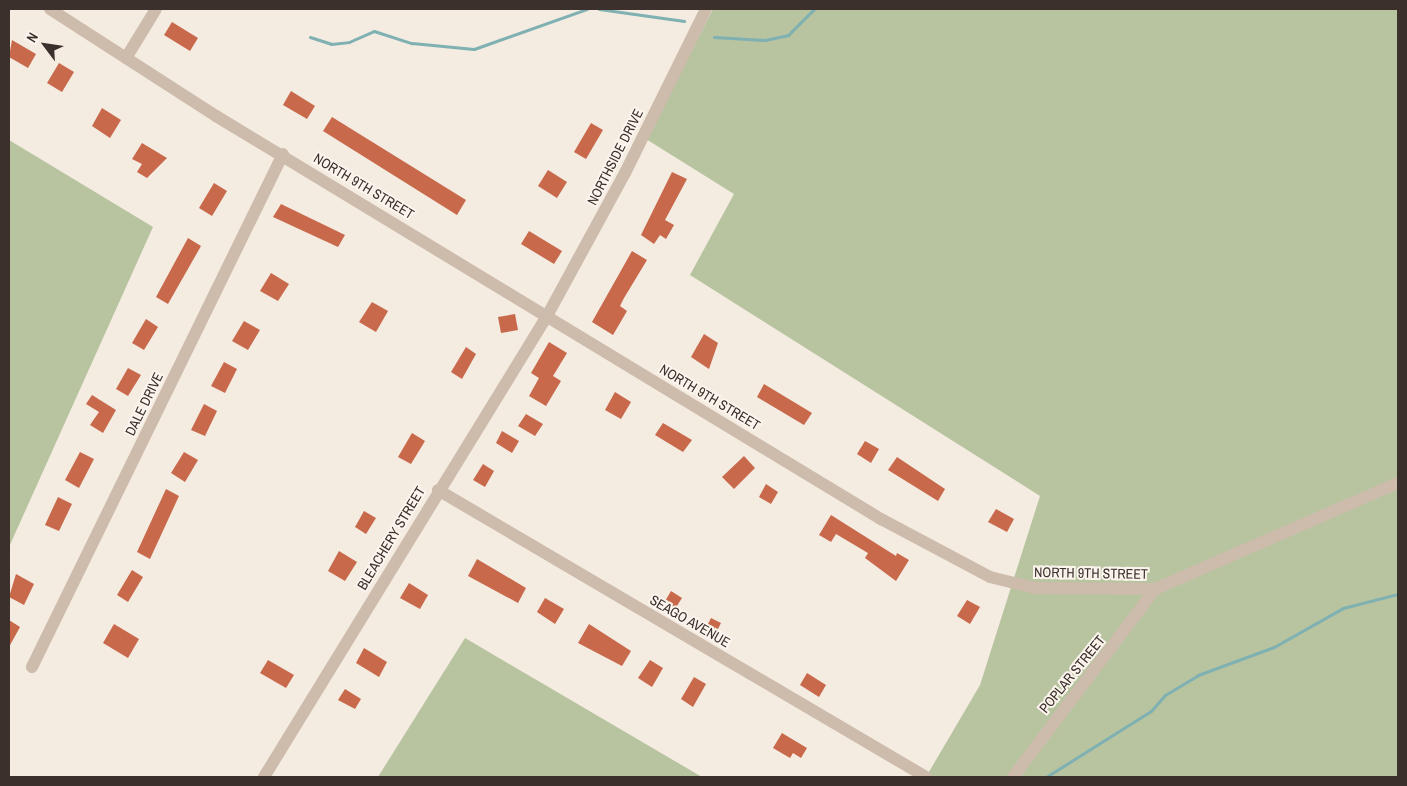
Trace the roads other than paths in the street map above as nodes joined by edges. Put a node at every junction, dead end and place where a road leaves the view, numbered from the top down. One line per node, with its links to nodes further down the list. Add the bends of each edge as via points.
1 (50, 9): 4 (street, NORTH 9TH STREET)
2 (156, 9): 4 (street)
3 (706, 9): 6 (street, NORTHSIDE DRIVE, via 625,173)
4 (126, 58): 5 (street, NORTH 9TH STREET)
5 (283, 154): 6 (street, NORTH 9TH STREET); 10 (street, DALE DRIVE)
6 (547, 316): 8 (street, BLEACHERY STREET); 9 (street, NORTH 9TH STREET, via 923,544 990,577 1035,588)
7 (1398, 483): 9 (street, NORTH 9TH STREET)
8 (438, 490): 11 (street, BLEACHERY STREET); 12 (street, SEAGO AVENUE)
9 (1155, 589): 13 (street, POPLAR STREET)
10 (32, 667)
11 (264, 777)
12 (926, 777)
13 (1012, 777)

